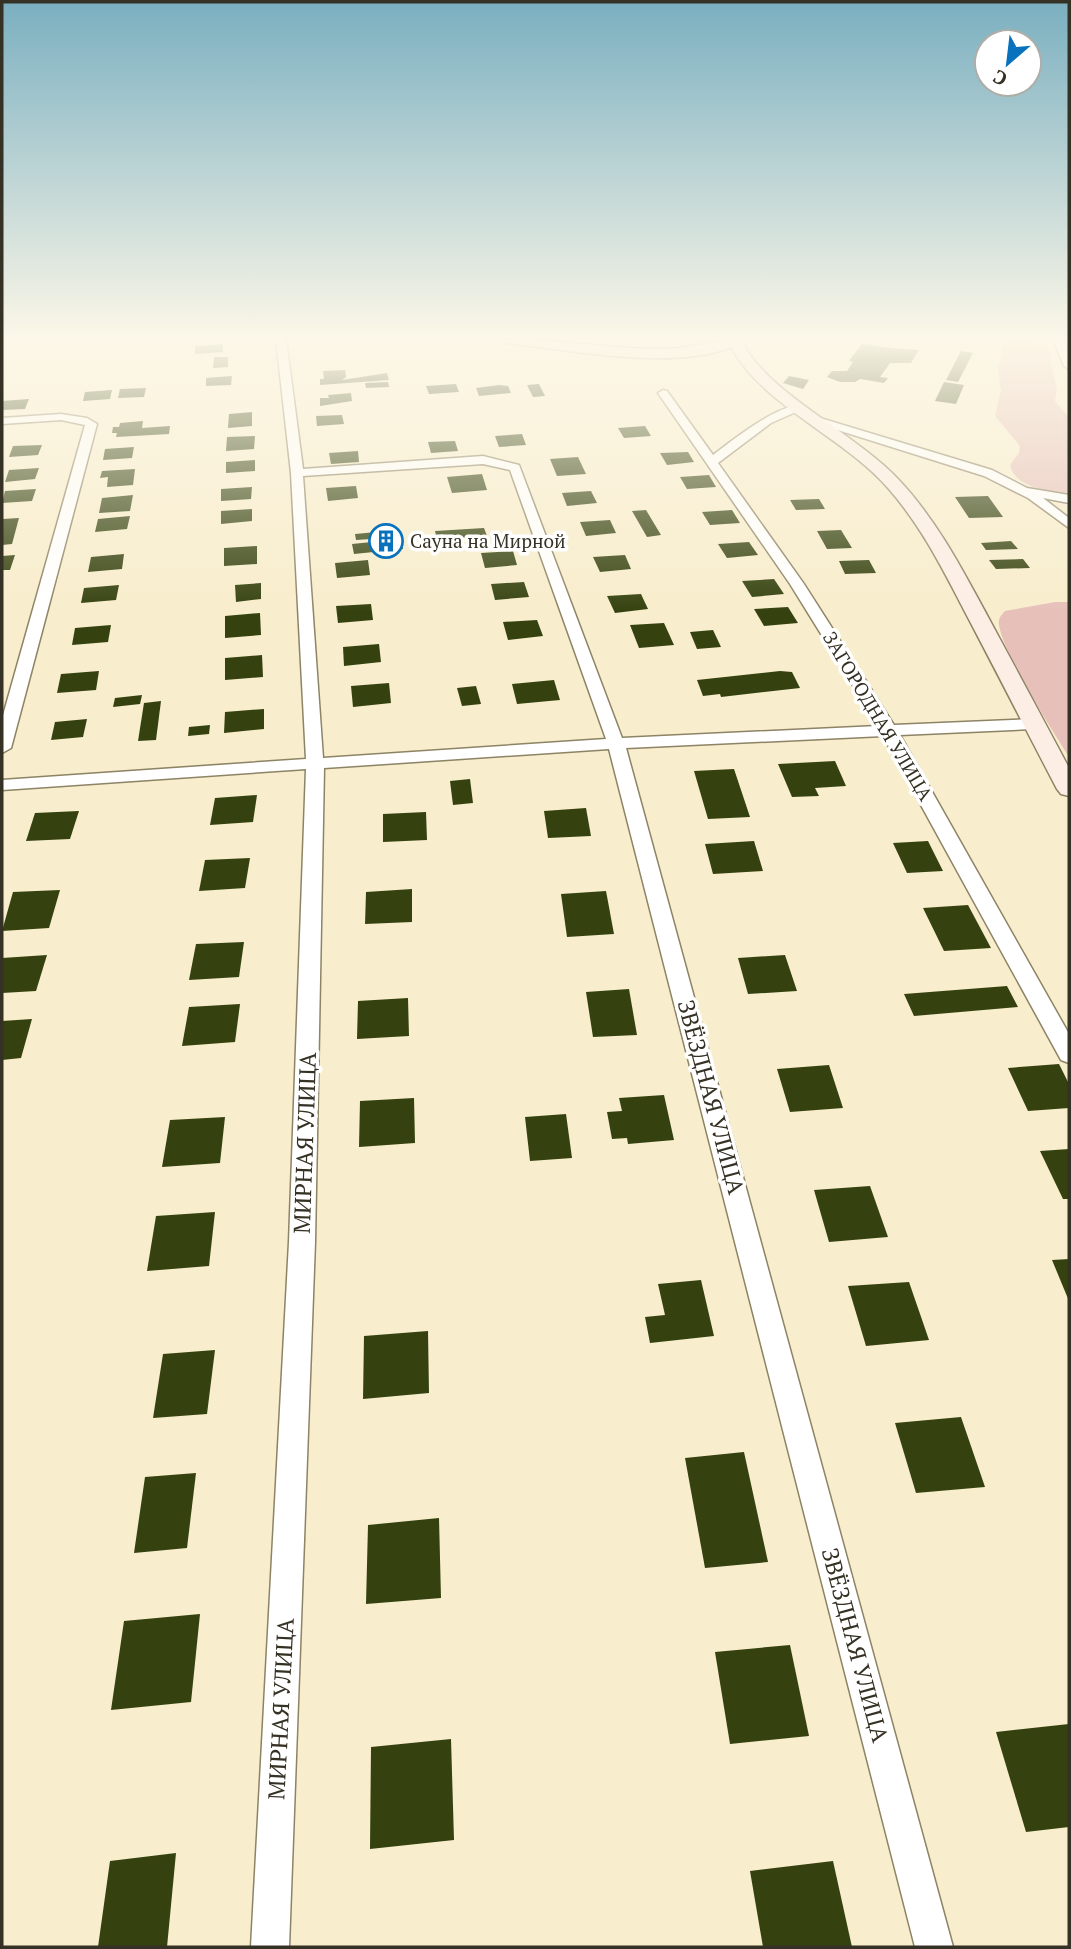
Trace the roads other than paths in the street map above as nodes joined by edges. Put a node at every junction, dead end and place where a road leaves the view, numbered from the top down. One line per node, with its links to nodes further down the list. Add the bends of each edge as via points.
1 (89, 430): 15 (street)
2 (292, 430): 8 (street, МИРНАЯ УЛИЦА)
3 (689, 430): 7 (street, ЗАГОРОДНАЯ УЛИЦА)
4 (754, 430): 7 (street)
5 (830, 430): 12 (street, via 893,483 928,528)
6 (849, 430): 9 (street, via 977,469)
7 (711, 461): 13 (street, ЗАГОРОДНАЯ УЛИЦА, via 823,624)
8 (297, 473): 14 (street, ЗВЁЗДНАЯ УЛИЦА, via 483,460 515,468); 16 (street, МИРНАЯ УЛИЦА)
9 (1022, 489): 10 (street); 11 (street)
10 (1069, 499)
11 (1069, 524)
12 (1033, 724): 13 (street); 18 (street)
13 (889, 731): 14 (street); 19 (street, ЗАГОРОДНАЯ УЛИЦА)
14 (616, 743): 16 (street); 21 (street, ЗВЁЗДНАЯ УЛИЦА)
15 (2, 748)
16 (315, 763): 17 (street); 20 (street, МИРНАЯ УЛИЦА, via 302,1242)
17 (2, 785)
18 (1069, 789)
19 (1069, 1054)
20 (270, 1947)
21 (934, 1947)

